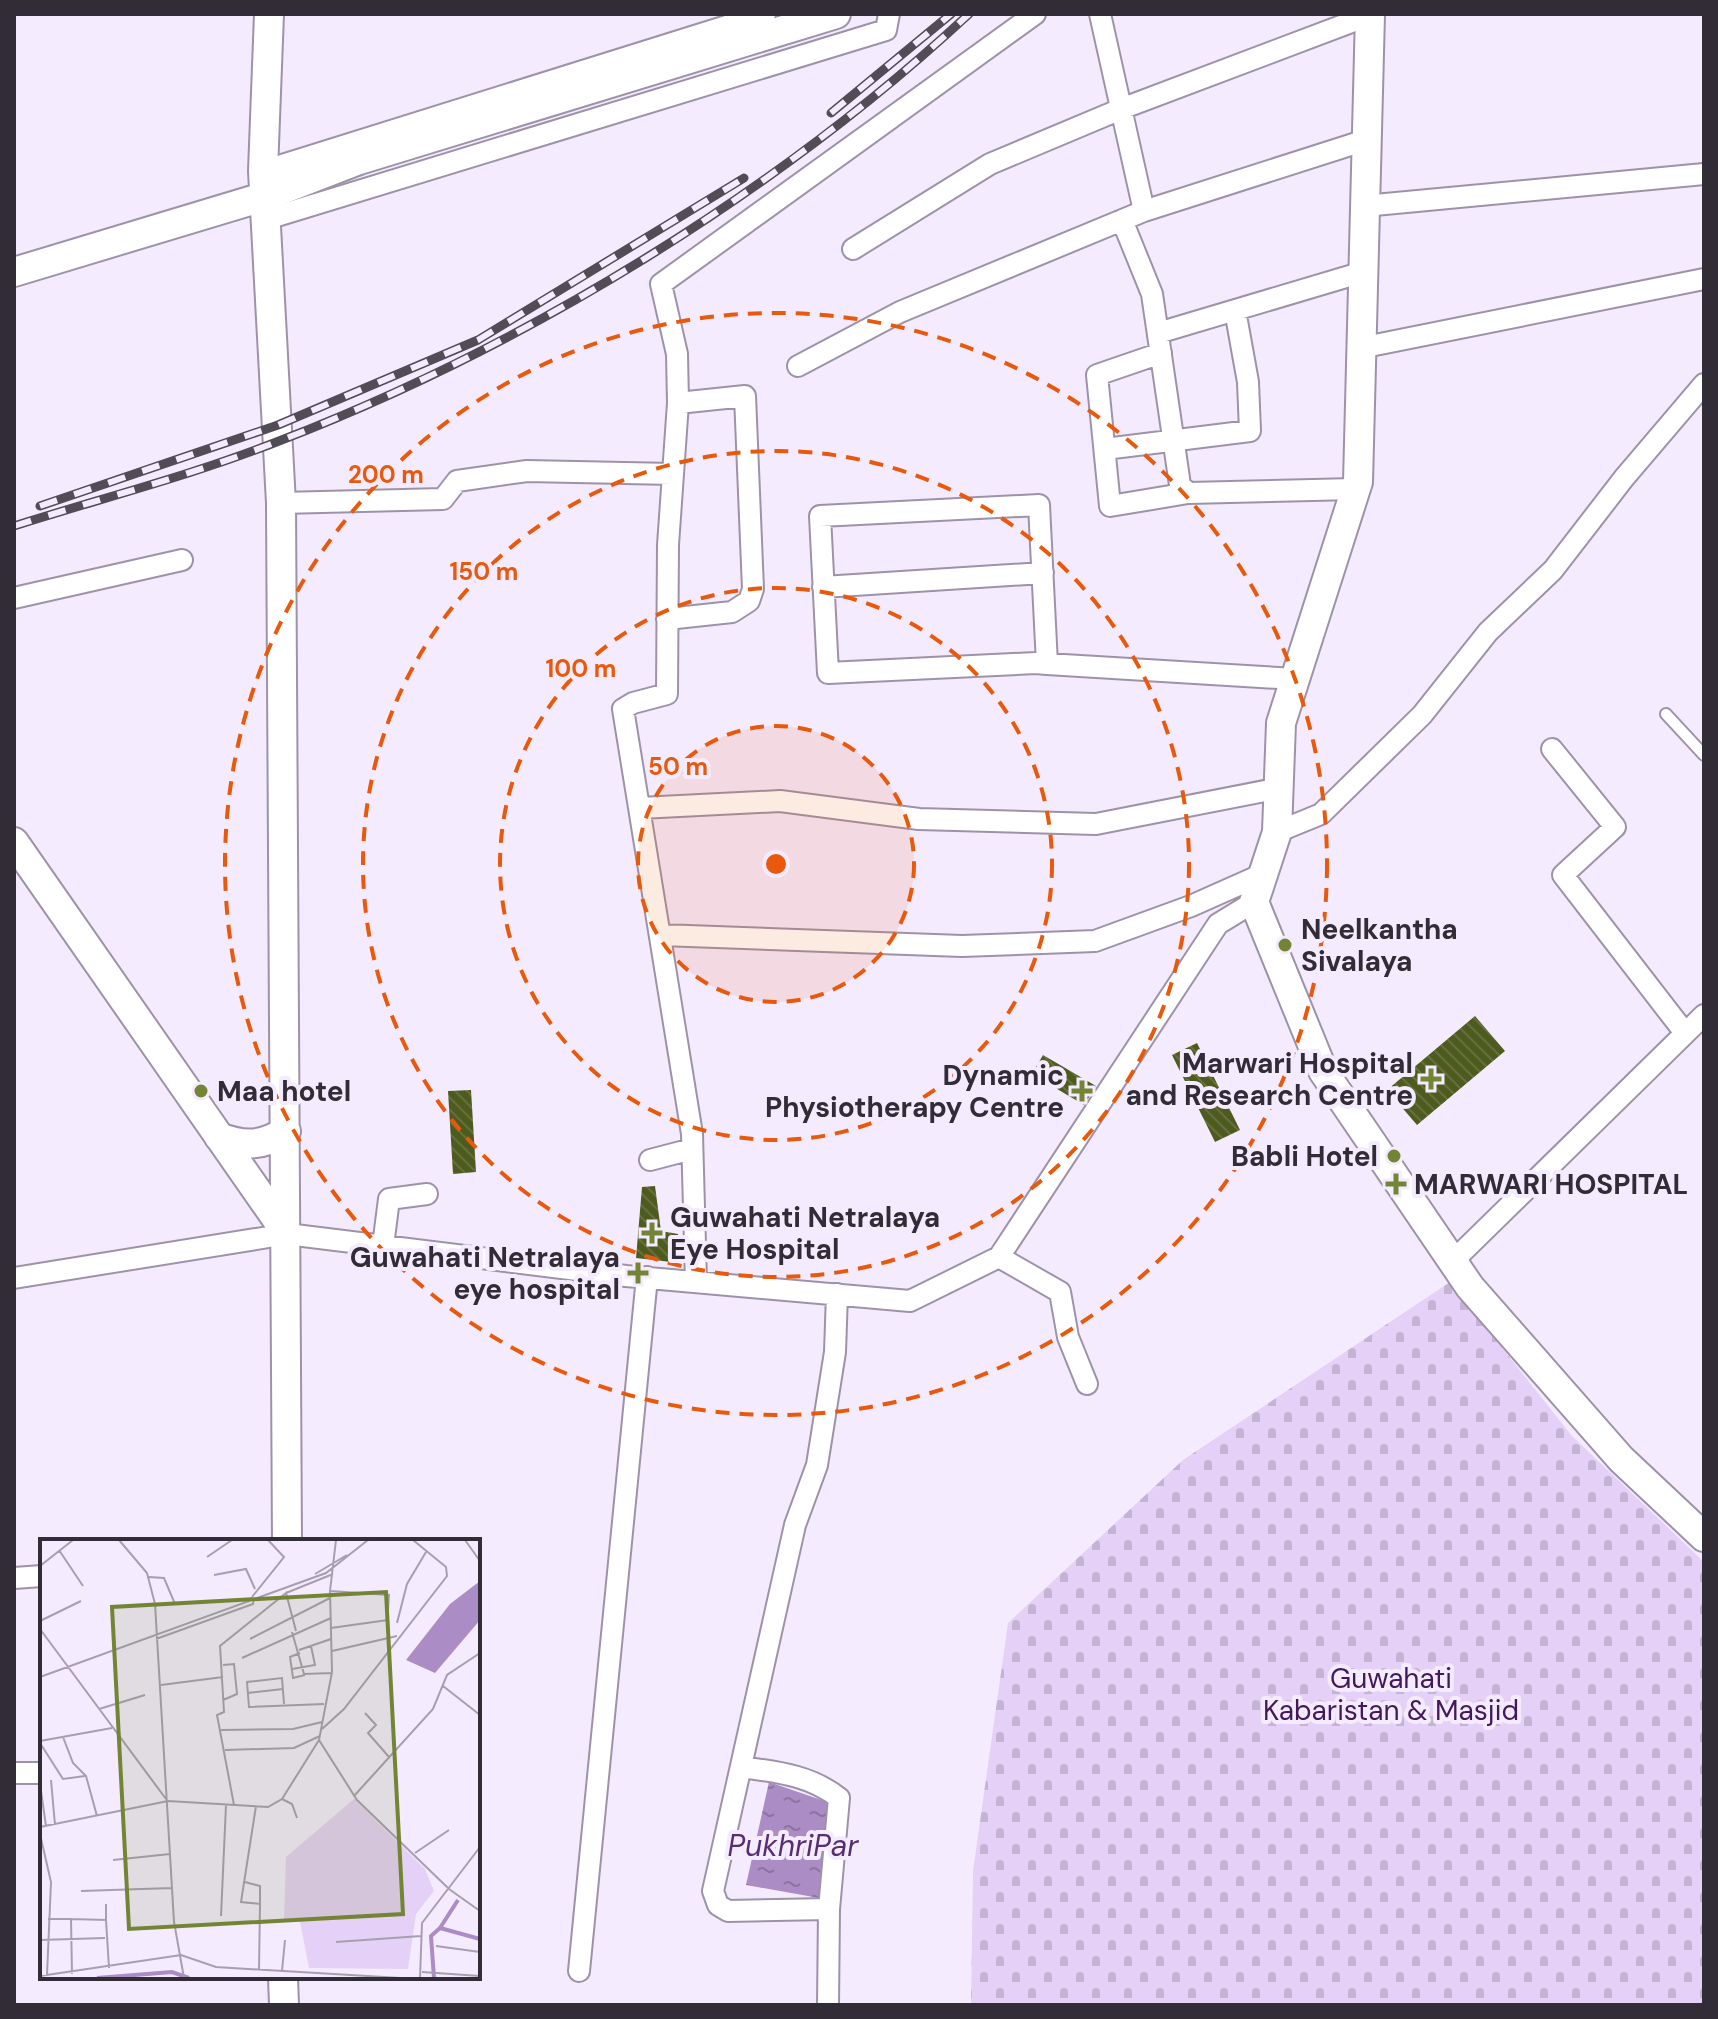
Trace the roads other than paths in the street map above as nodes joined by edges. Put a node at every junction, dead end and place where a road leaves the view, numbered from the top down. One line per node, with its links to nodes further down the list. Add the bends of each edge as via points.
1 (269, 14): 11 (street)
2 (765, 14): 11 (street)
3 (836, 14): 11 (street, via 359,160)
4 (889, 14): 11 (street, via 886,30)
5 (1035, 14): 24 (street, via 661,284 677,354)
6 (1100, 14): 8 (street)
7 (1370, 14): 8 (street); 9 (street)
8 (1121, 109): 13 (street); 15 (street, via 990,164)
9 (1366, 140): 12 (street); 13 (street)
10 (1704, 174): 12 (street)
11 (265, 195): 16 (street); 30 (street)
12 (1364, 206): 17 (street)
13 (1144, 211): 14 (street)
14 (1122, 220): 20 (street, via 1152,294); 22 (street, via 900,312)
15 (853, 249)
16 (14, 272)
17 (1363, 272): 19 (street); 21 (street)
18 (1704, 279): 21 (street)
19 (1235, 310): 20 (street); 25 (street, via 1248,382 1250,431)
20 (1160, 343): 25 (street); 26 (street, via 1097,375)
21 (1360, 348): 28 (street)
22 (798, 366)
23 (1704, 384): 43 (street, via 1553,570 1488,632 1422,715 1321,814)
24 (678, 403): 27 (street); 35 (street, via 745,396 753,589 749,601 732,612)
25 (1175, 441): 26 (street); 29 (street, via 1180,485)
26 (1105, 449): 29 (street, via 1110,506)
27 (673, 474): 30 (street, via 527,471 457,481 443,499); 35 (street)
28 (1355, 489): 29 (street); 37 (street)
29 (1188, 493)
30 (281, 503): 50 (street)
31 (182, 560): 34 (street)
32 (1043, 573): 33 (street); 33 (street, via 1039,505 820,516); 36 (street)
33 (823, 587): 36 (street, via 828,673)
34 (14, 598)
35 (667, 619): 42 (street, via 667,694 623,709)
36 (1047, 664): 37 (street)
37 (1295, 679): 41 (street, via 1281,723)
38 (1666, 714): 40 (lane)
39 (1552, 749): 49 (street, via 1615,827 1563,875)
40 (1704, 755)
41 (1280, 788): 42 (street, via 1096,824 919,819 780,801); 43 (street)
42 (640, 808): 47 (street)
43 (1277, 832): 45 (street)
44 (14, 842): 51 (street)
45 (1263, 874): 46 (street); 47 (street, via 1095,941 962,946)
46 (1254, 902): 57 (street, via 1218,924); 58 (street, via 1323,1071)
47 (661, 935): 52 (street)
48 (1704, 1015): 49 (street)
49 (1685, 1033): 58 (street)
50 (286, 1131): 51 (street, via 269,1142 248,1145); 55 (street)
51 (219, 1137): 55 (street)
52 (692, 1149): 53 (street); 61 (street)
53 (650, 1160)
54 (427, 1194): 56 (street, via 389,1199)
55 (287, 1234): 56 (street); 60 (street); 65 (street)
56 (383, 1246): 59 (street)
57 (999, 1257): 62 (street, via 910,1301); 63 (street, via 1060,1292 1068,1337)
58 (1453, 1261): 64 (street, via 1621,1459)
59 (647, 1277): 61 (street); 72 (street)
60 (14, 1278)
61 (696, 1282): 62 (street)
62 (837, 1294): 68 (street, via 835,1352 817,1465 795,1525)
63 (1087, 1384)
64 (1704, 1537)
65 (287, 1539)
66 (40, 1576): 67 (street)
67 (14, 1578)
68 (741, 1767): 71 (street, via 789,1774 823,1785 839,1798); 71 (street, via 713,1891 718,1905 743,1912)
69 (14, 1773): 70 (street)
70 (40, 1773)
71 (829, 1909): 75 (street)
72 (579, 1971)
73 (283, 1979): 74 (street)
74 (284, 2005)
75 (828, 2005)

